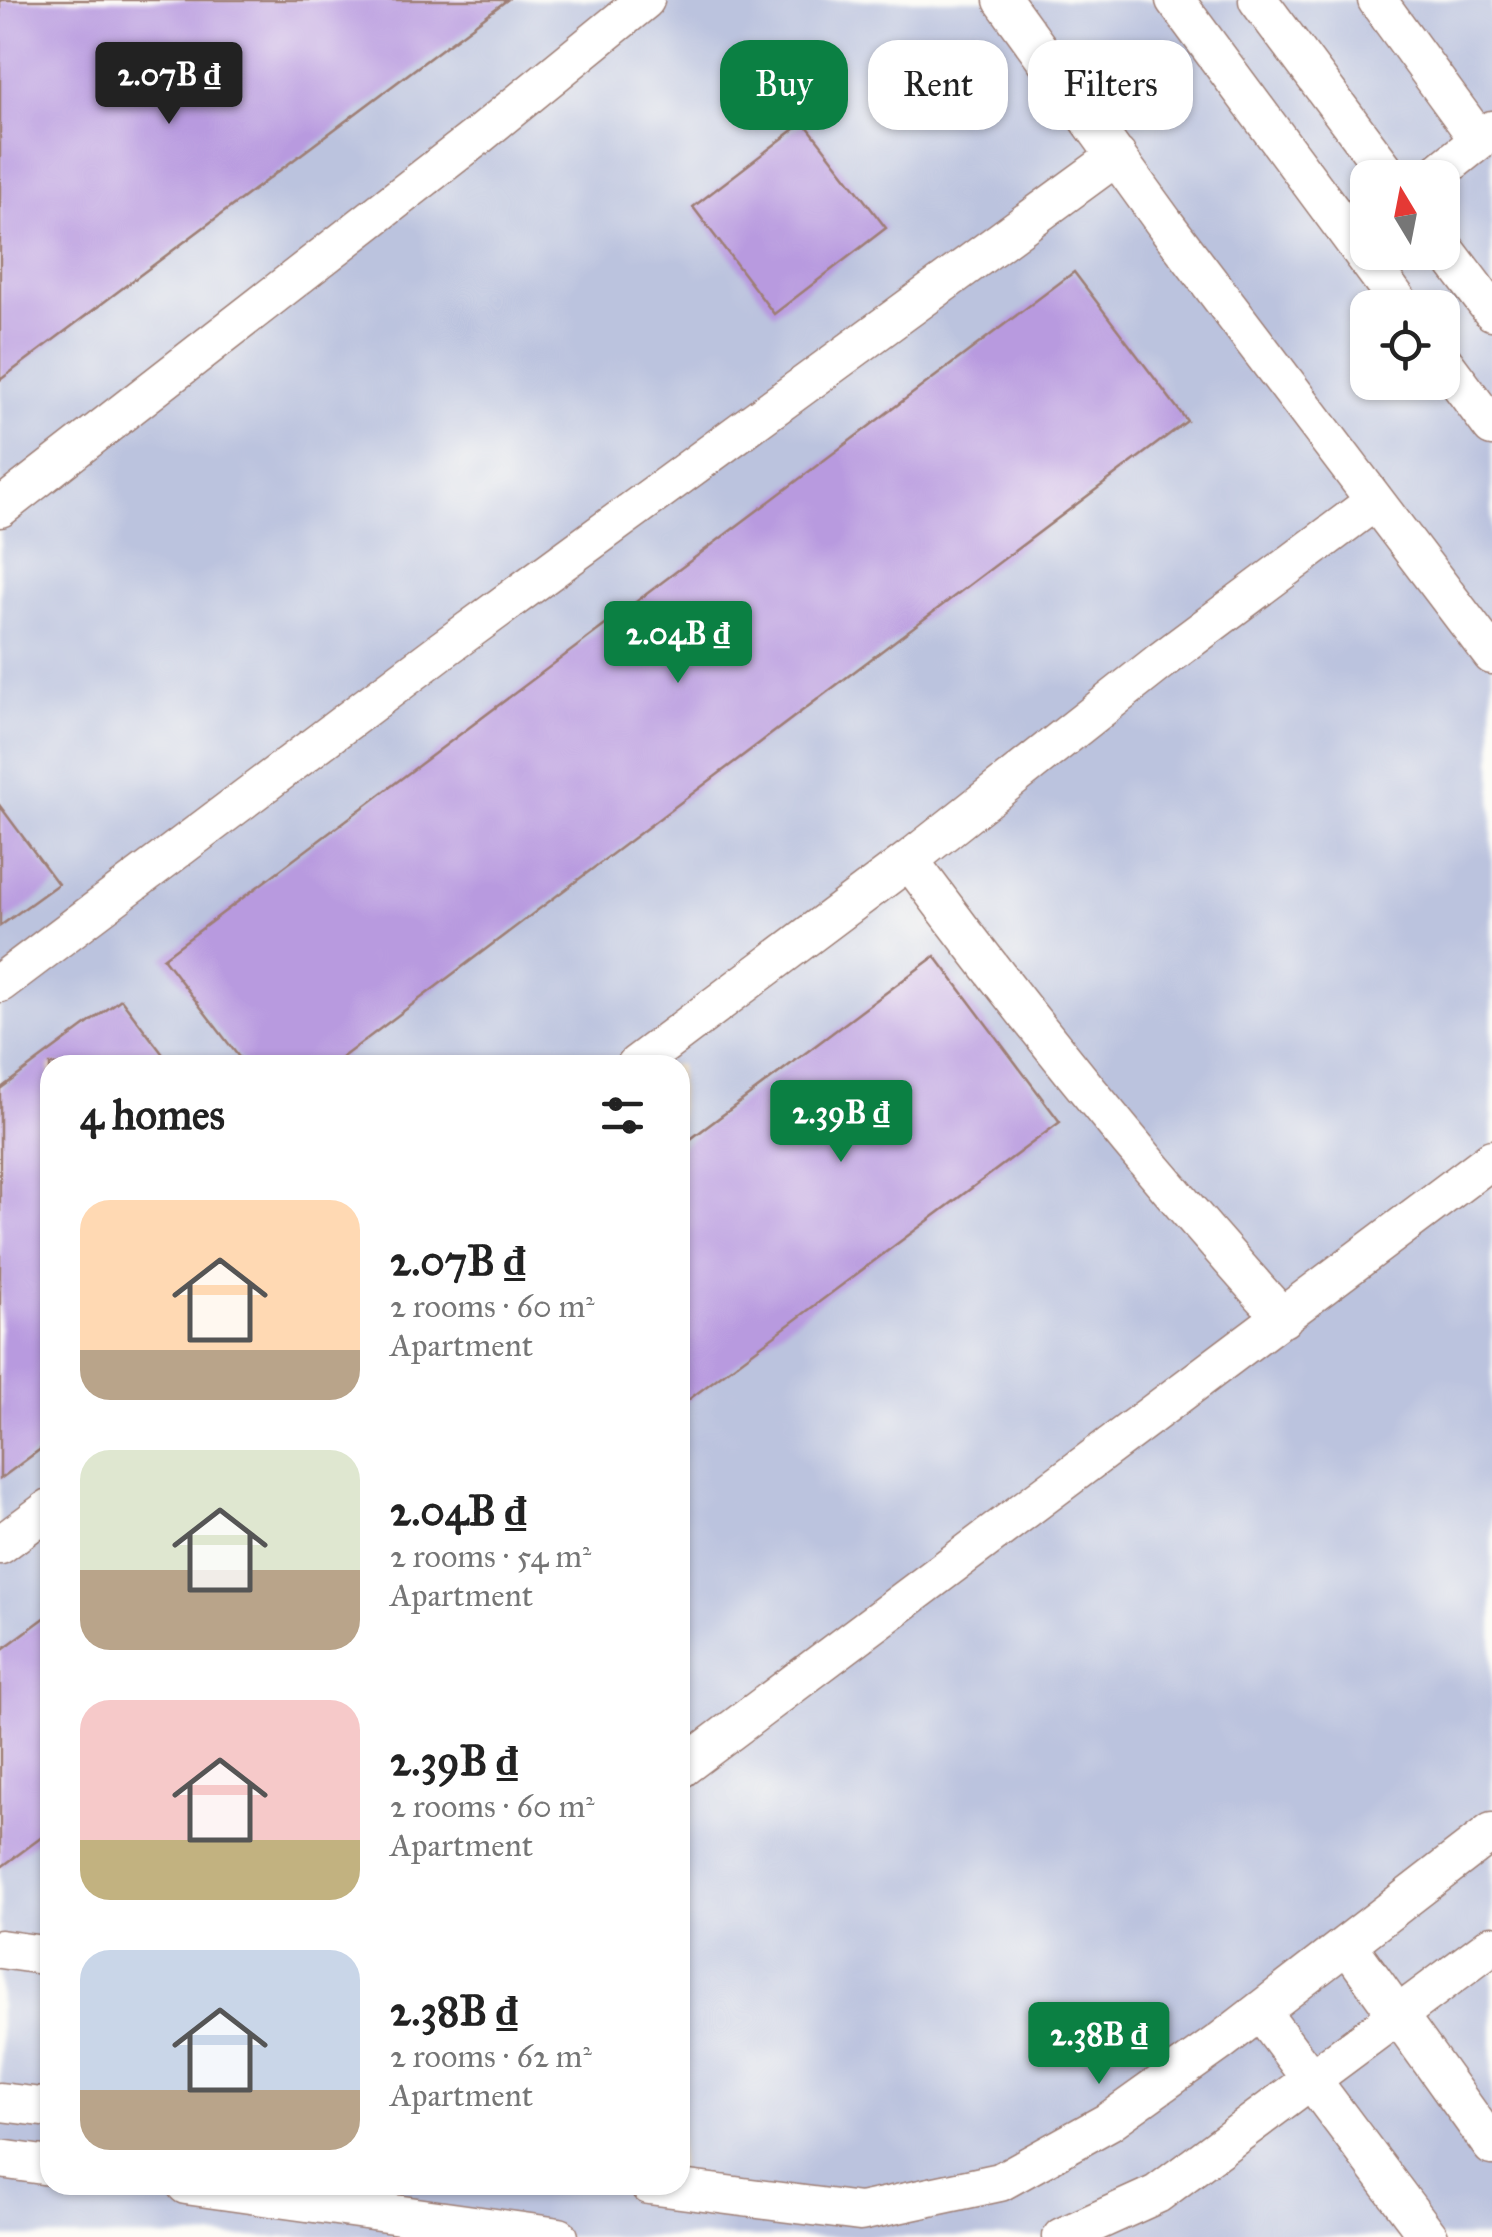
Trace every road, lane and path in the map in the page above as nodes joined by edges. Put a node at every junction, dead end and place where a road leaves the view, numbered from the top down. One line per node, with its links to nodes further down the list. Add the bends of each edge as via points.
1 (645, 0): 16 (street)
2 (1004, 0): 7 (street)
3 (1175, 0): 11 (street)
4 (1258, 0): 8 (street)
5 (1377, 0): 6 (street)
6 (1486, 135): 9 (street)
7 (1117, 156): 15 (street); 19 (street)
8 (1378, 160)
9 (1455, 160)
10 (1460, 270): 12 (street)
11 (1390, 290)
12 (1492, 312)
13 (1460, 384): 14 (street)
14 (1492, 427)
15 (1375, 501): 17 (street); 18 (street)
16 (0, 508)
17 (1492, 655)
18 (909, 860): 20 (street); 22 (street, via 1197,1222)
19 (0, 983)
20 (649, 1055)
21 (1492, 1159): 22 (street)
22 (1283, 1318): 25 (street)
23 (40, 1515): 24 (street)
24 (0, 1544)
25 (690, 1762)
26 (1492, 1832): 27 (street)
27 (1347, 1944): 31 (street); 32 (street)
28 (1492, 1945): 32 (street)
29 (0, 1949): 30 (street)
30 (40, 1955)
31 (1260, 2011): 33 (street); 39 (street, via 1108,2122 1000,2182 860,2212)
32 (1398, 2016): 33 (street); 36 (street)
33 (1312, 2081): 42 (street, via 1157,2194); 43 (street)
34 (0, 2102): 35 (street)
35 (40, 2107)
36 (1492, 2146)
37 (0, 2159): 38 (street)
38 (40, 2165)
39 (690, 2190)
40 (258, 2195): 41 (street)
41 (559, 2237)
42 (1062, 2237)
43 (1429, 2237)

